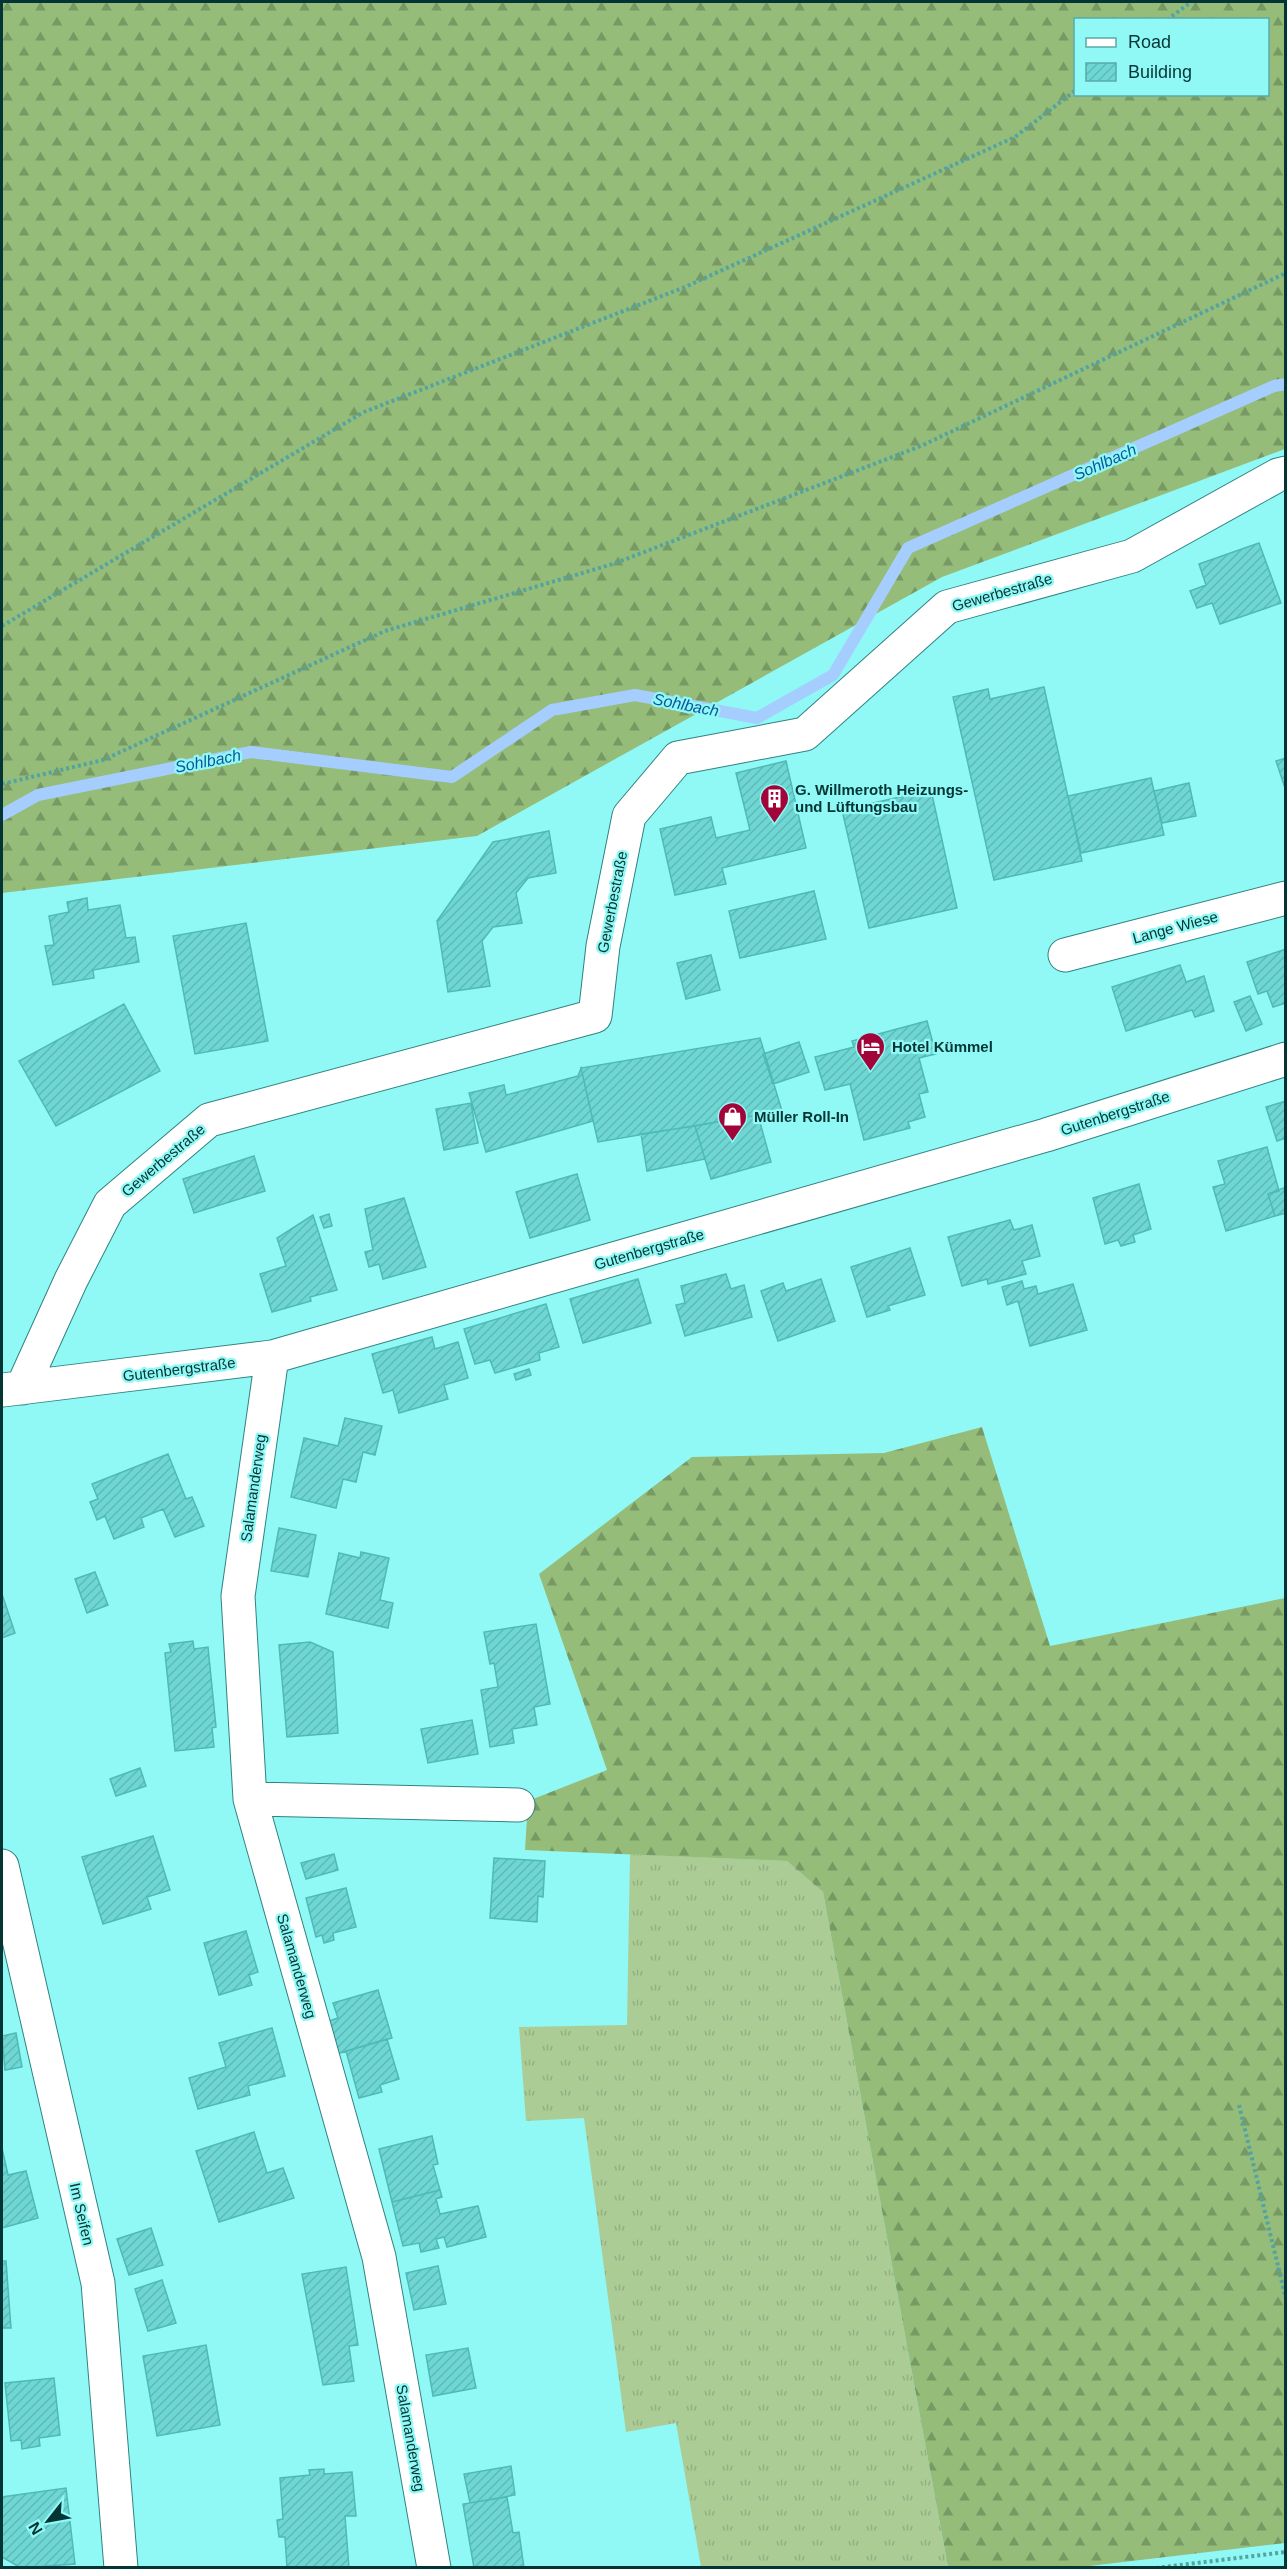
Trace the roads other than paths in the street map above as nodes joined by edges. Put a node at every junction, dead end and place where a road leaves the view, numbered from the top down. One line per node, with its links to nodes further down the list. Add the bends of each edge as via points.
1 (1286, 473): 6 (street, Gewerbestraße, via 1131,556 947,607 805,734 678,758 629,816 603,946 595,1016 209,1120 110,1204)
2 (1286, 898): 3 (street, Lange Wiese)
3 (1065, 955)
4 (1286, 1059): 5 (street, Gutenbergstraße, via 1046,1135)
5 (272, 1357): 6 (street, Gutenbergstraße); 7 (street, Salamanderweg, via 238,1596)
6 (12, 1389)
7 (250, 1799): 8 (street); 11 (street, Salamanderweg, via 379,2257)
8 (518, 1804)
9 (2, 1866): 10 (street, Im Seifen, via 98,2283)
10 (121, 2568)
11 (434, 2568)

